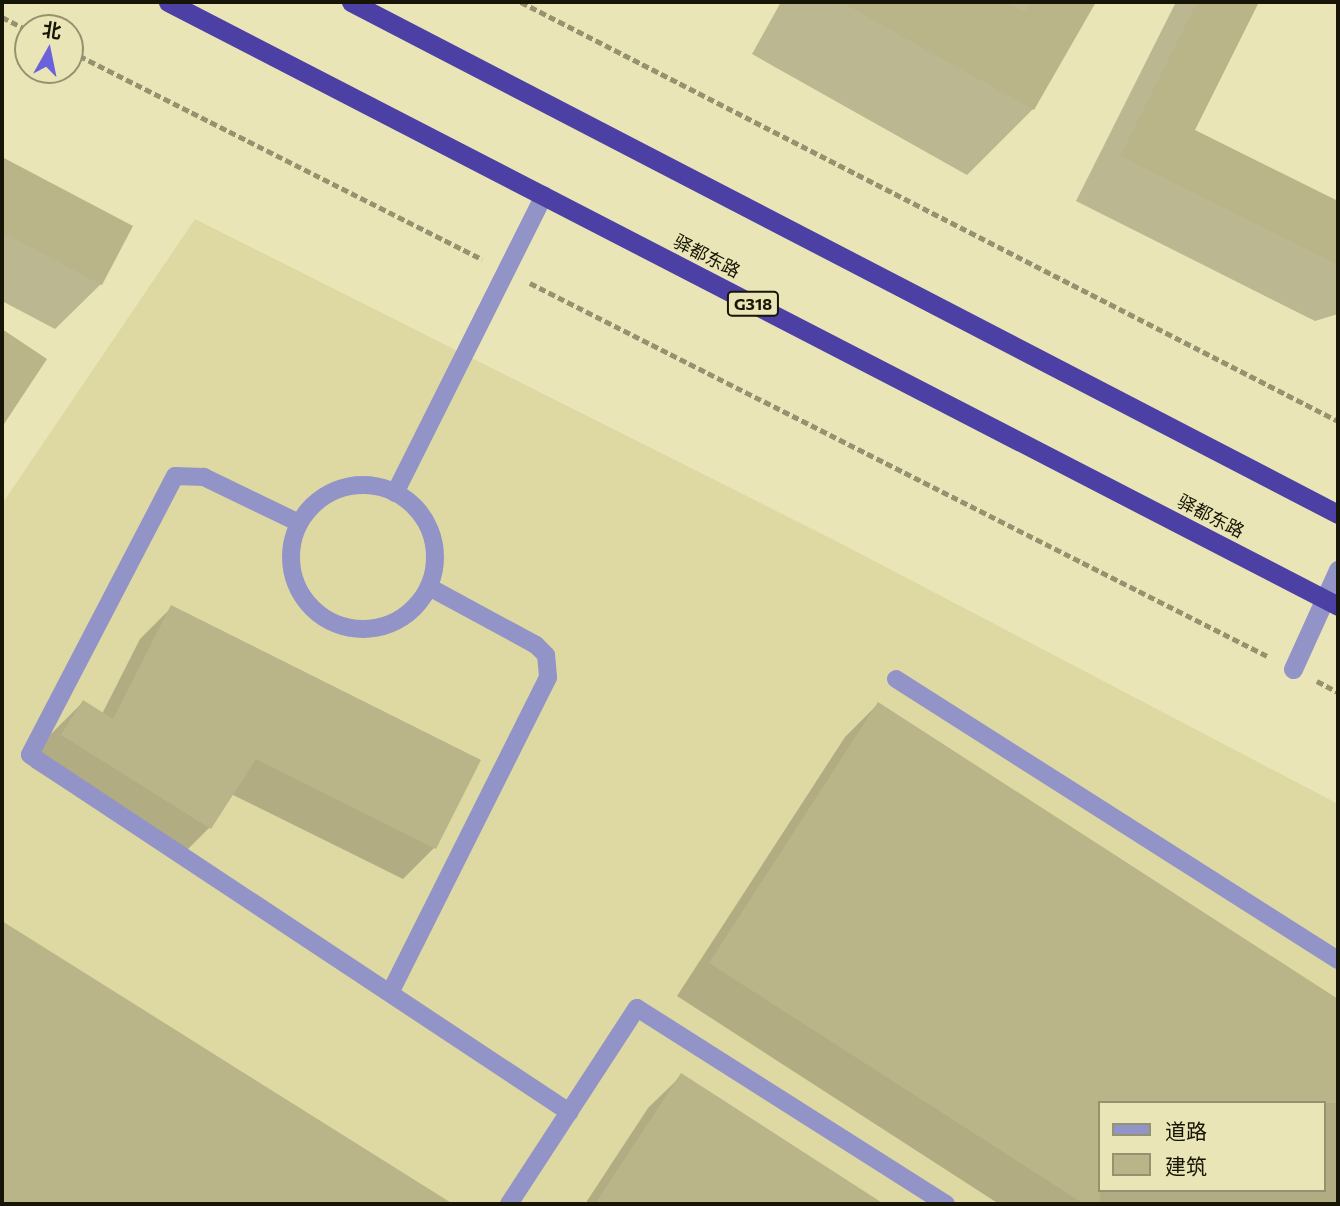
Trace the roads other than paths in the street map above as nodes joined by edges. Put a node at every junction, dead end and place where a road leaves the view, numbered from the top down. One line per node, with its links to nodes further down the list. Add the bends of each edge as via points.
1 (168, 2): 3 (highway, 驿都东路 / G318)
2 (351, 2): 5 (highway)
3 (544, 195): 4 (lane); 9 (highway, 驿都东路 / G318)
4 (395, 492): 6 (lane, via 361,484 338,488 317,499); 8 (lane, via 424,517 434,539 436,563)
5 (1338, 514)
6 (299, 523): 8 (lane, via 290,562 296,585 308,605 326,620 348,628 372,629 396,622 416,607); 13 (lane, via 204,477 175,476 30,755)
7 (1338, 570): 9 (street)
8 (429, 587): 13 (lane, via 537,645 546,655 548,677)
9 (1331, 602): 10 (street)
10 (1293, 669)
11 (896, 679): 12 (lane)
12 (1338, 960)
13 (390, 993): 14 (lane)
14 (569, 1112): 15 (lane); 16 (lane, via 637,1008)
15 (509, 1204)
16 (946, 1204)

